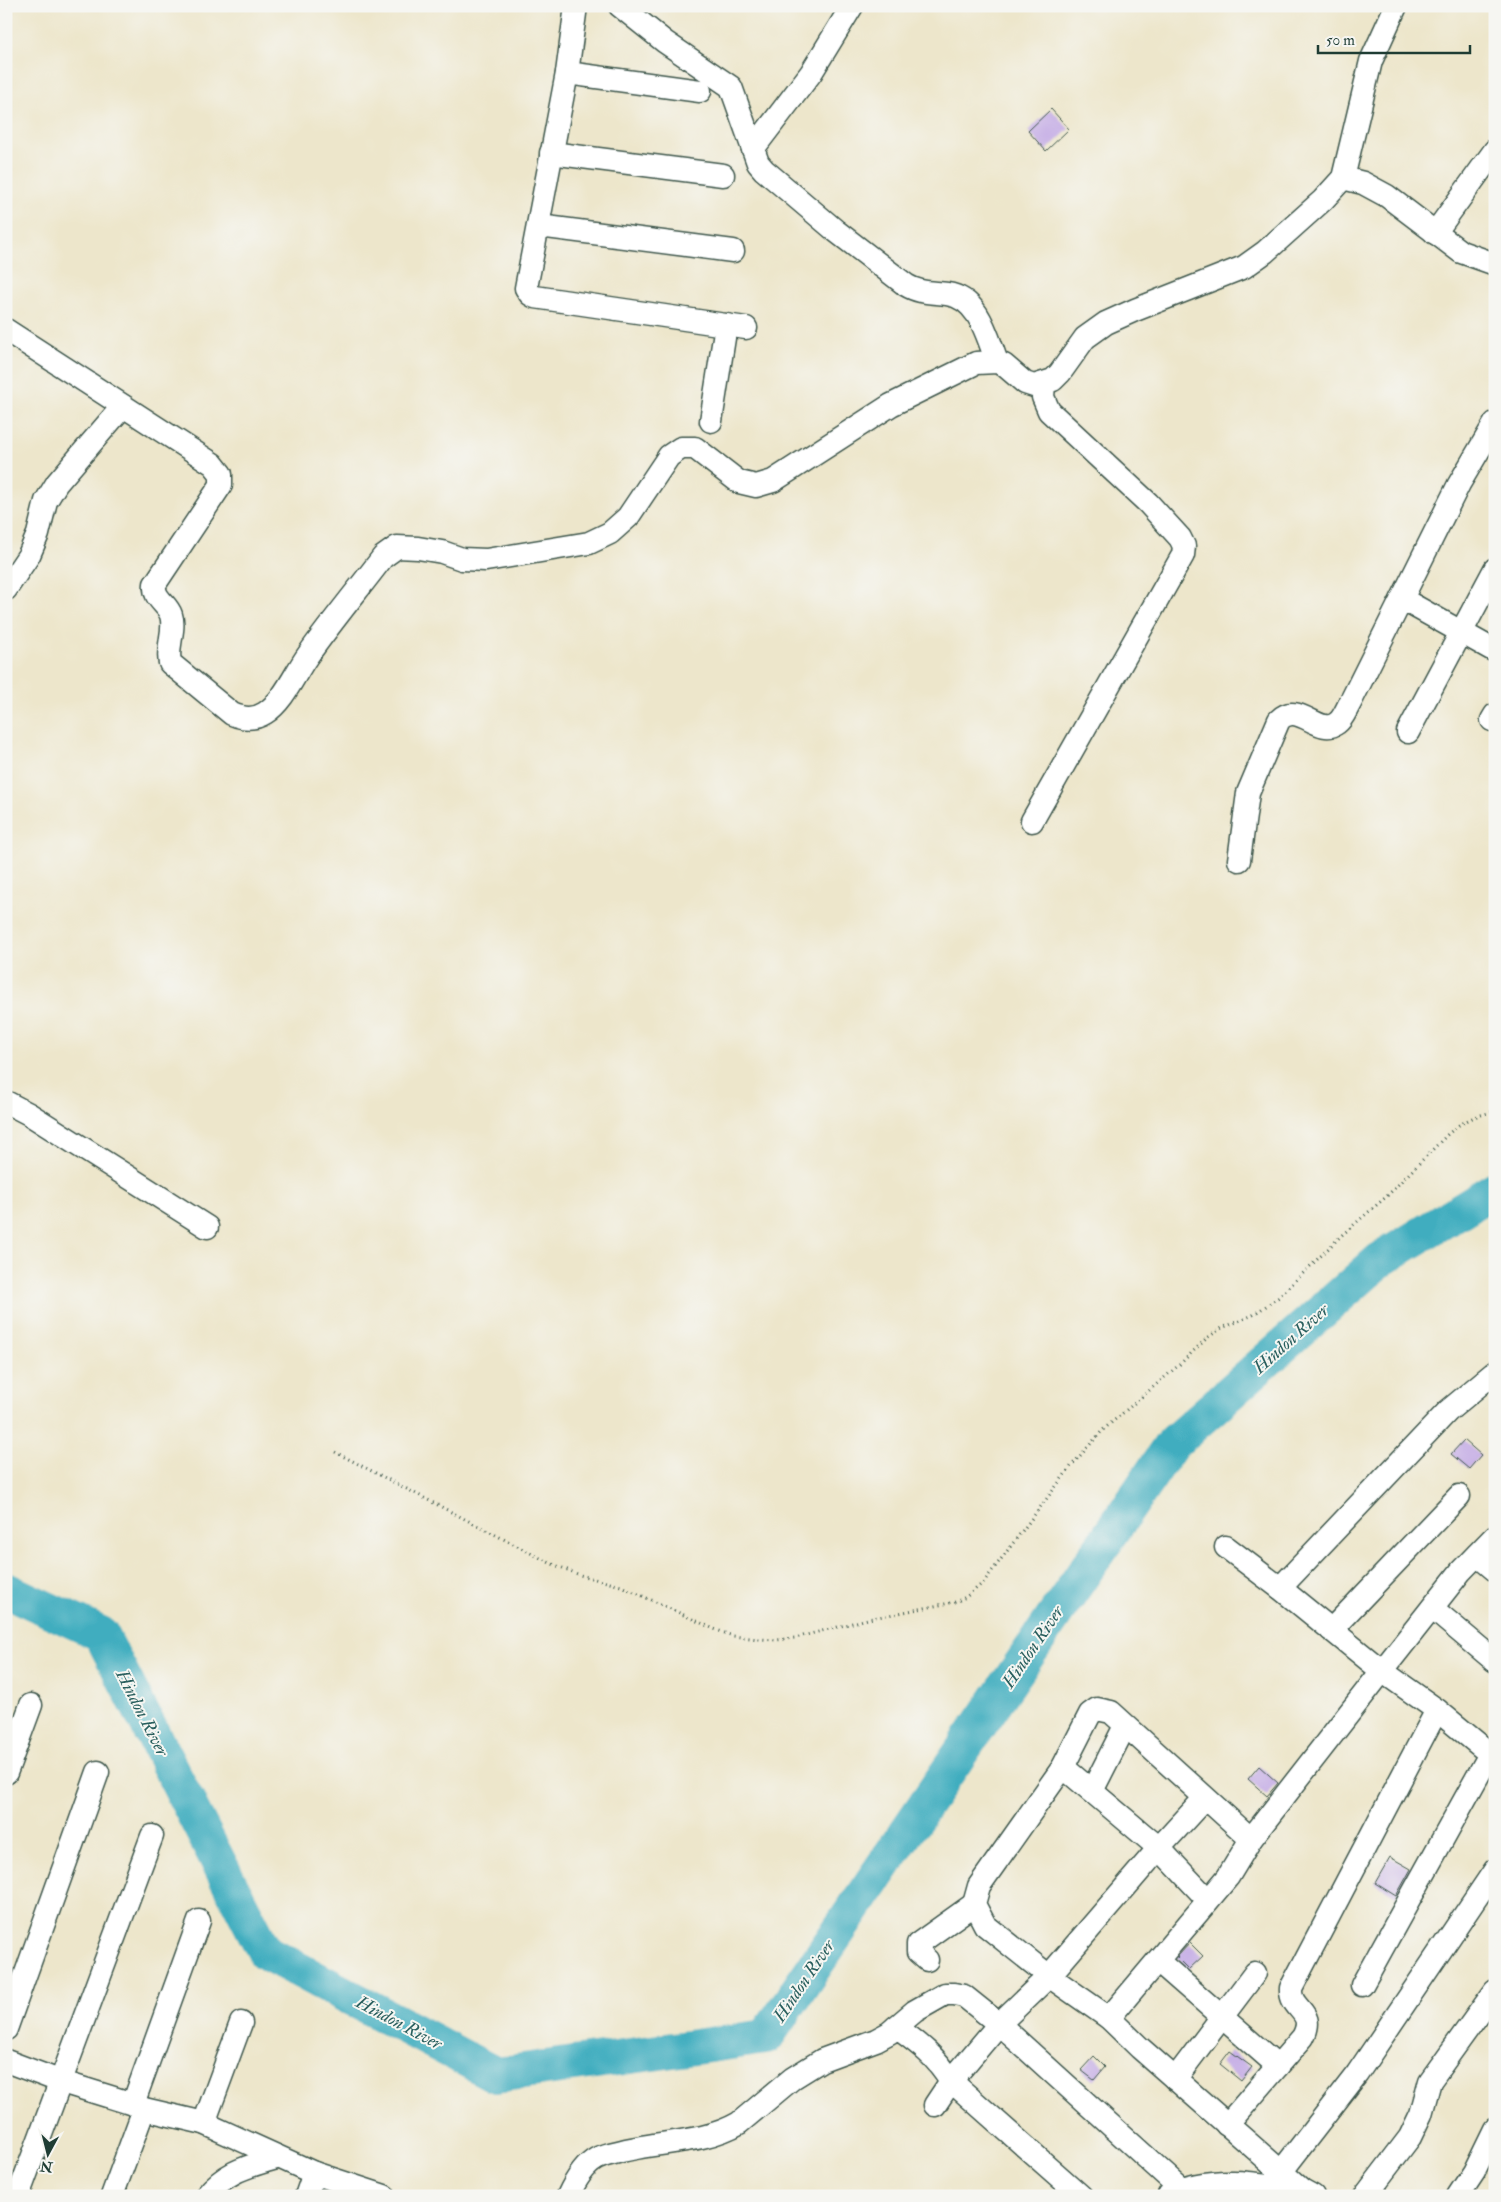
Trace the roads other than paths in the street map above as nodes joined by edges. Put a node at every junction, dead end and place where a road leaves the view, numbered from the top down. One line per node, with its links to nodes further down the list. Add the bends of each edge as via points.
1 (576, 6): 5 (street)
2 (620, 6): 7 (street, via 665,42 731,87)
3 (852, 6): 7 (street, via 811,73)
4 (1396, 6): 11 (street, via 1371,61)
5 (566, 73): 6 (street); 9 (street)
6 (700, 91)
7 (753, 149): 17 (street, via 758,163 771,177 906,285 914,290 954,295 966,300 979,317)
8 (1495, 150): 13 (street)
9 (551, 154): 10 (street); 12 (street)
10 (723, 175)
11 (1342, 178): 13 (street, via 1363,183 1382,193); 18 (street, via 1323,200 1265,252 1244,266 1106,323 1085,338 1060,373)
12 (539, 226): 14 (street); 20 (street, via 526,288 535,298 736,326)
13 (1435, 234): 15 (street, via 1461,252)
14 (733, 251)
15 (1494, 262)
16 (6, 330): 19 (street)
17 (997, 362): 18 (street, via 1025,383 1034,386); 19 (street, via 976,363 891,405 773,481 756,486 739,482 695,448 681,448 669,456 628,518 589,543 486,560 397,547 383,557 277,702 266,713 252,719 232,714 170,663 168,648 172,617 154,589 222,485 221,474 214,464)
18 (1044, 384): 28 (street, via 1043,397 1049,411 1148,503 1184,546 1183,555)
19 (123, 406): 23 (street, via 57,483 46,501 38,534 28,555)
20 (711, 421)
21 (1495, 423): 24 (street, via 1459,484)
22 (1495, 569): 25 (street)
23 (6, 589)
24 (1402, 598): 25 (street); 29 (street, via 1338,722 1332,727 1324,726 1291,713 1279,720 1248,793)
25 (1462, 632): 26 (street); 27 (street)
26 (1495, 651)
27 (1408, 732)
28 (1032, 821)
29 (1239, 860)
30 (6, 1102): 31 (street)
31 (207, 1227)
32 (1495, 1372): 38 (street, via 1429,1430)
33 (1459, 1496): 40 (street)
34 (1495, 1536): 36 (street)
35 (1226, 1547): 38 (street)
36 (1476, 1555): 37 (street); 39 (street)
37 (1495, 1570)
38 (1280, 1588): 40 (street)
39 (1432, 1608): 41 (street); 42 (street)
40 (1331, 1630): 42 (street)
41 (1495, 1661)
42 (1382, 1671): 44 (street); 53 (street)
43 (31, 1705): 49 (street)
44 (1437, 1710): 46 (street); 72 (street, via 1291,1988 1291,1994 1308,2023 1303,2037)
45 (1125, 1726): 47 (street, via 1111,1712 1098,1709 1090,1714); 50 (street); 51 (street)
46 (1492, 1756): 63 (street)
47 (1063, 1767): 50 (street); 57 (street, via 979,1886)
48 (98, 1772): 70 (street)
49 (6, 1773)
50 (1092, 1791): 54 (street)
51 (1204, 1799): 53 (street); 54 (street)
52 (152, 1836): 75 (street)
53 (1251, 1840): 56 (street, via 1228,1877)
54 (1159, 1848): 56 (street); 62 (street)
55 (1495, 1870): 82 (street, via 1357,2074)
56 (1208, 1900): 60 (street)
57 (974, 1904): 59 (street, via 918,1944 918,1952); 62 (street, via 985,1925)
58 (199, 1921): 77 (street)
59 (927, 1960)
60 (1158, 1961): 65 (street); 66 (street)
61 (1255, 1973): 65 (street)
62 (1049, 1976): 66 (street); 68 (street)
63 (1362, 1985)
64 (1495, 1991): 94 (street, via 1430,2081 1421,2114 1410,2137)
65 (1222, 2017): 72 (street); 73 (street)
66 (1109, 2018): 73 (street)
67 (241, 2023): 78 (street)
68 (999, 2024): 69 (street, via 964,1996 945,1994); 74 (street); 85 (street)
69 (896, 2026): 74 (street, via 940,2063); 92 (street, via 876,2040 822,2060 793,2078 729,2129 714,2135 628,2149 597,2158 581,2174)
70 (6, 2029)
71 (6, 2061): 75 (street)
72 (1278, 2066): 79 (street)
73 (1175, 2079): 79 (street)
74 (951, 2081): 76 (street); 93 (street)
75 (62, 2082): 77 (street); 87 (street)
76 (935, 2105)
77 (139, 2106): 78 (street); 88 (street)
78 (204, 2123): 81 (street)
79 (1227, 2125): 82 (street)
80 (1495, 2128): 95 (street, via 1474,2172)
81 (276, 2158): 83 (street); 89 (street, via 234,2171 216,2183)
82 (1281, 2172): 86 (street)
83 (314, 2174): 90 (street); 91 (street)
84 (1234, 2188): 85 (street); 86 (street)
85 (1175, 2192)
86 (1307, 2193)
87 (18, 2196)
88 (112, 2196)
89 (206, 2196)
90 (306, 2196)
91 (384, 2196)
92 (568, 2196)
93 (1081, 2196)
94 (1365, 2196)
95 (1458, 2196)

